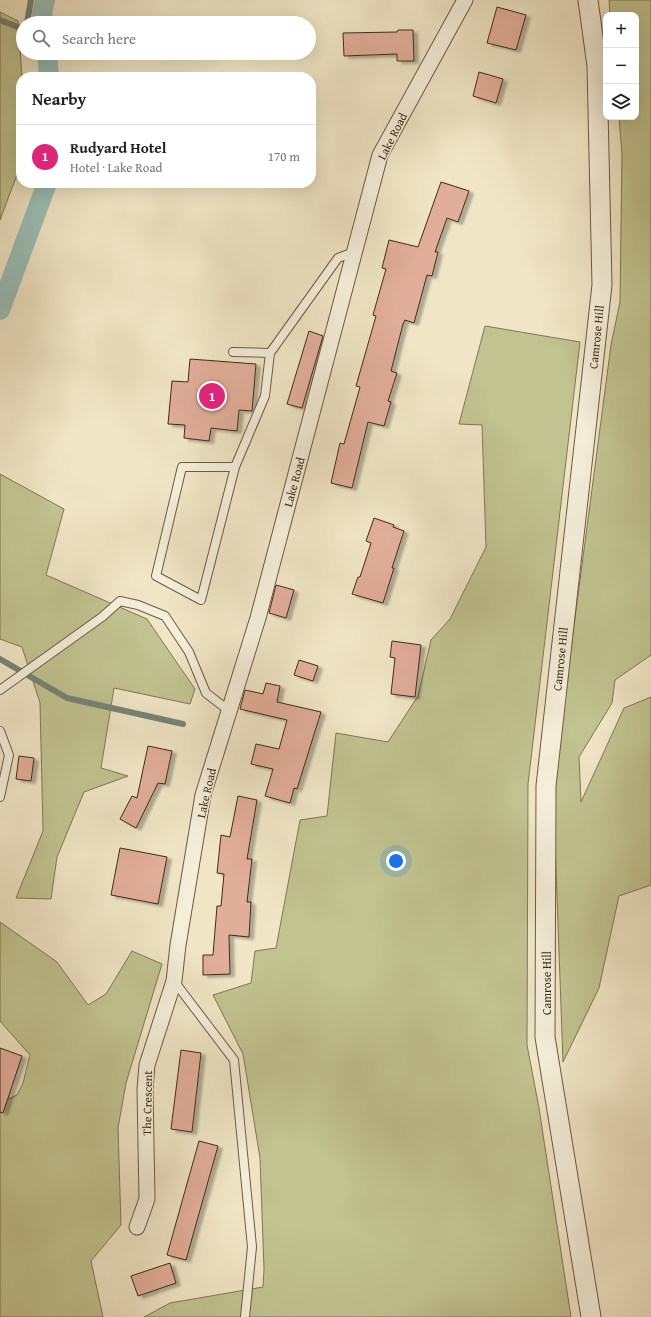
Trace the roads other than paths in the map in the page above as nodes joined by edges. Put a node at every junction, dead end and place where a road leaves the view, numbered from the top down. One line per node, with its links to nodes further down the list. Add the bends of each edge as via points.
1 (465, 0): 3 (street, Lake Road, via 380,155)
2 (588, 0): 14 (street, Camrose Hill, via 597,66 602,285 546,786 545,1037)
3 (354, 252): 5 (lane, via 338,258); 8 (street, Lake Road, via 258,618)
4 (233, 352): 5 (lane)
5 (270, 353): 6 (lane, via 265,396)
6 (235, 467): 6 (lane, via 230,488 201,600 156,576 182,467)
7 (0, 690): 8 (lane, via 102,617 120,600 165,616 188,652 206,694)
8 (228, 710): 11 (street, Lake Road, via 203,795)
9 (0, 731): 10 (lane, via 9,755)
10 (0, 797)
11 (174, 981): 12 (street, The Crescent, via 147,1064 147,1199); 13 (lane, via 234,1060 252,1247)
12 (137, 1227)
13 (246, 1317)
14 (591, 1317)

